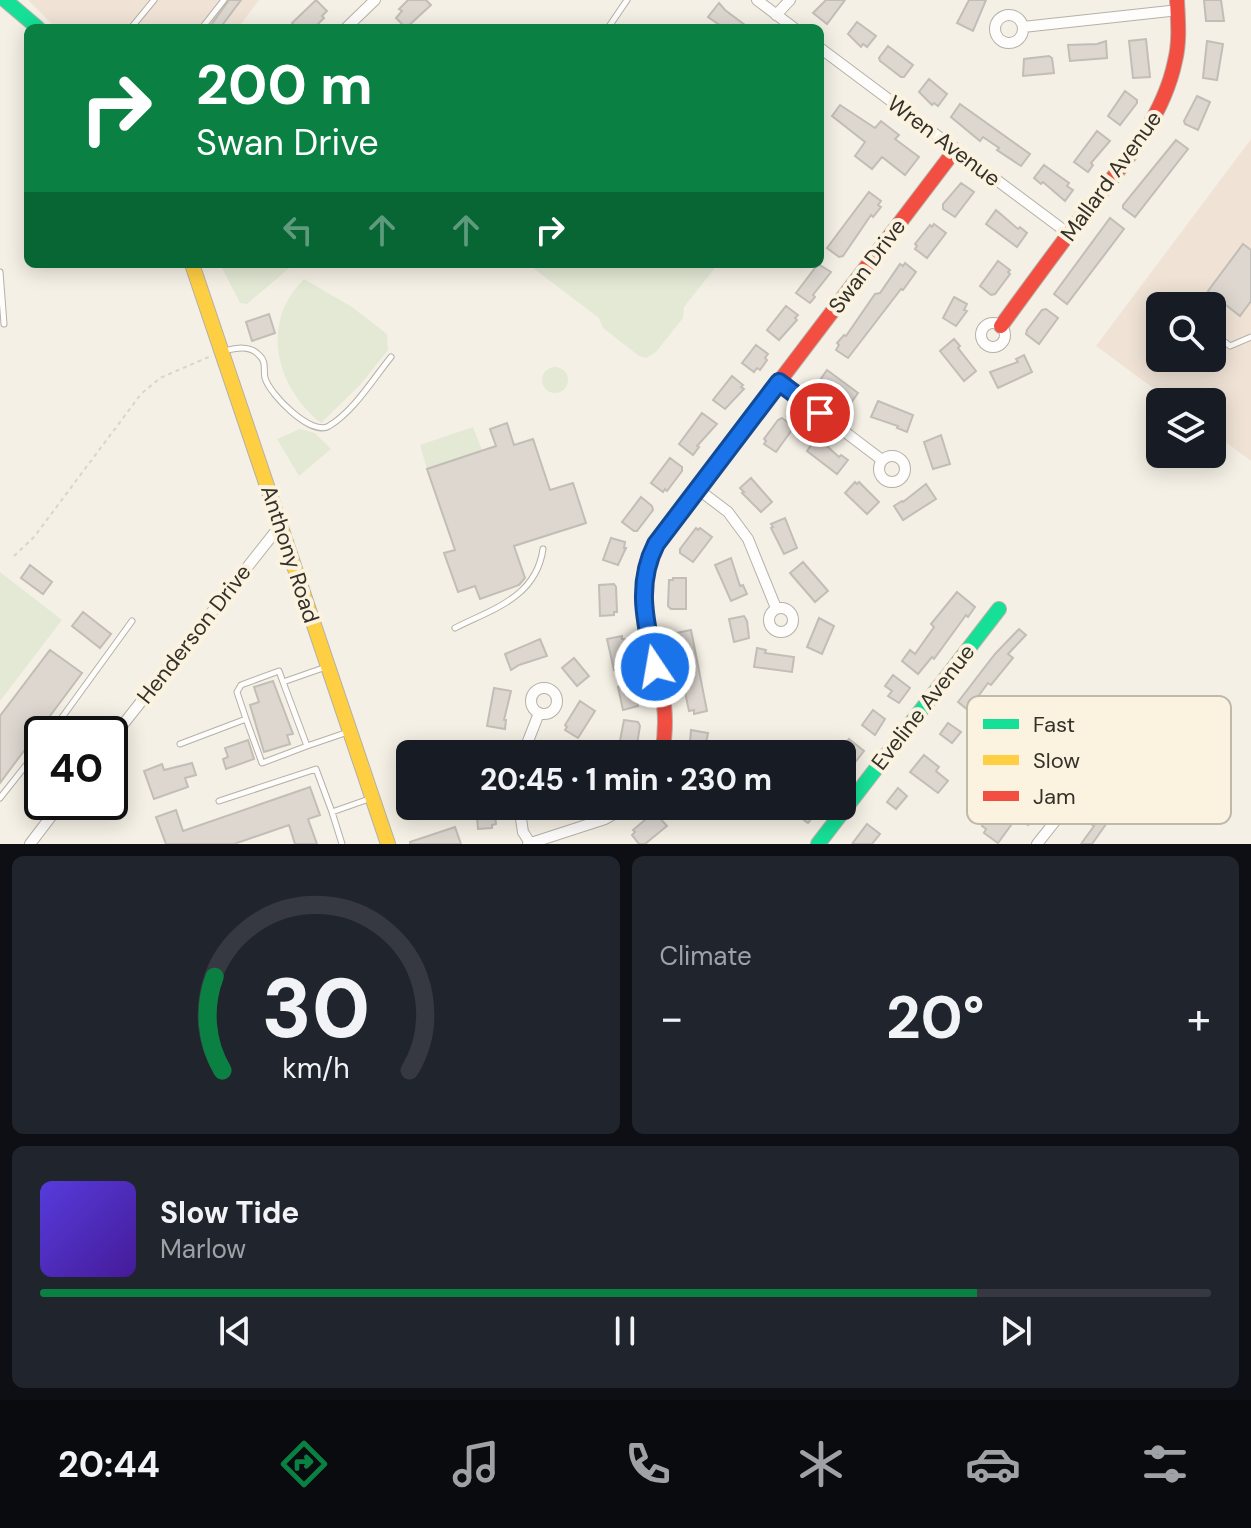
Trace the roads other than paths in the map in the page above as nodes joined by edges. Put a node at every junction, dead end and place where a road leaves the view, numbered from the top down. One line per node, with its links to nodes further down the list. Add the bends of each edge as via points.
1 (5, 0): 10 (street)
2 (154, 0): 11 (lane)
3 (224, 0): 12 (lane)
4 (375, 0): 13 (street)
5 (627, 0): 14 (lane)
6 (757, 0): 9 (street)
7 (790, 0): 9 (street)
8 (1178, 5): 16 (street, Mallard Avenue); 19 (street, Mallard Avenue, via 1180,44 1163,104)
9 (776, 15): 15 (street)
10 (33, 24)
11 (134, 24)
12 (205, 24)
13 (350, 24)
14 (611, 24)
15 (788, 24)
16 (1023, 27)
17 (824, 51): 18 (street, Wren Avenue)
18 (955, 150): 19 (street, Wren Avenue); 29 (street, Swan Drive)
19 (1069, 234): 24 (street, Mallard Avenue)
20 (193, 268): 27 (street, Anthony Road)
21 (0, 272): 22 (lane)
22 (1, 303): 23 (lane)
23 (4, 324)
24 (1001, 326)
25 (1251, 337): 26 (lane)
26 (1226, 343)
27 (222, 352): 28 (lane, via 242,347 257,352 275,397 322,429 348,409); 32 (street, Anthony Road)
28 (391, 357)
29 (779, 382): 30 (street); 31 (street, Swan Drive)
30 (882, 460)
31 (699, 490): 34 (street, via 728,512 748,539); 46 (street, Swan Drive, via 656,544 644,579 644,617 666,717)
32 (279, 527): 38 (street, Anthony Road); 42 (street, Henderson Drive)
33 (543, 549): 37 (lane, via 541,566 513,599)
34 (776, 608)
35 (999, 609): 62 (street, Eveline Avenue)
36 (132, 621): 41 (lane)
37 (455, 628)
38 (327, 667): 39 (lane); 44 (street, Anthony Road)
39 (283, 682): 43 (lane, via 279,671 241,685 237,692); 48 (lane)
40 (539, 713): 45 (street)
41 (63, 716)
42 (128, 718)
43 (246, 719): 47 (lane); 48 (lane, via 262,763)
44 (349, 732): 48 (lane); 51 (street, Anthony Road)
45 (528, 740)
46 (666, 740)
47 (180, 744)
48 (307, 746)
49 (24, 768): 50 (lane)
50 (0, 798)
51 (372, 798): 53 (lane); 60 (street, Anthony Road)
52 (219, 801): 53 (lane, via 316,769)
53 (332, 812): 59 (lane)
54 (48, 820): 58 (street)
55 (521, 820): 61 (street)
56 (602, 820): 61 (street)
57 (1053, 824): 63 (street)
58 (30, 844)
59 (342, 844)
60 (388, 844)
61 (529, 844)
62 (818, 844)
63 (1037, 844)

